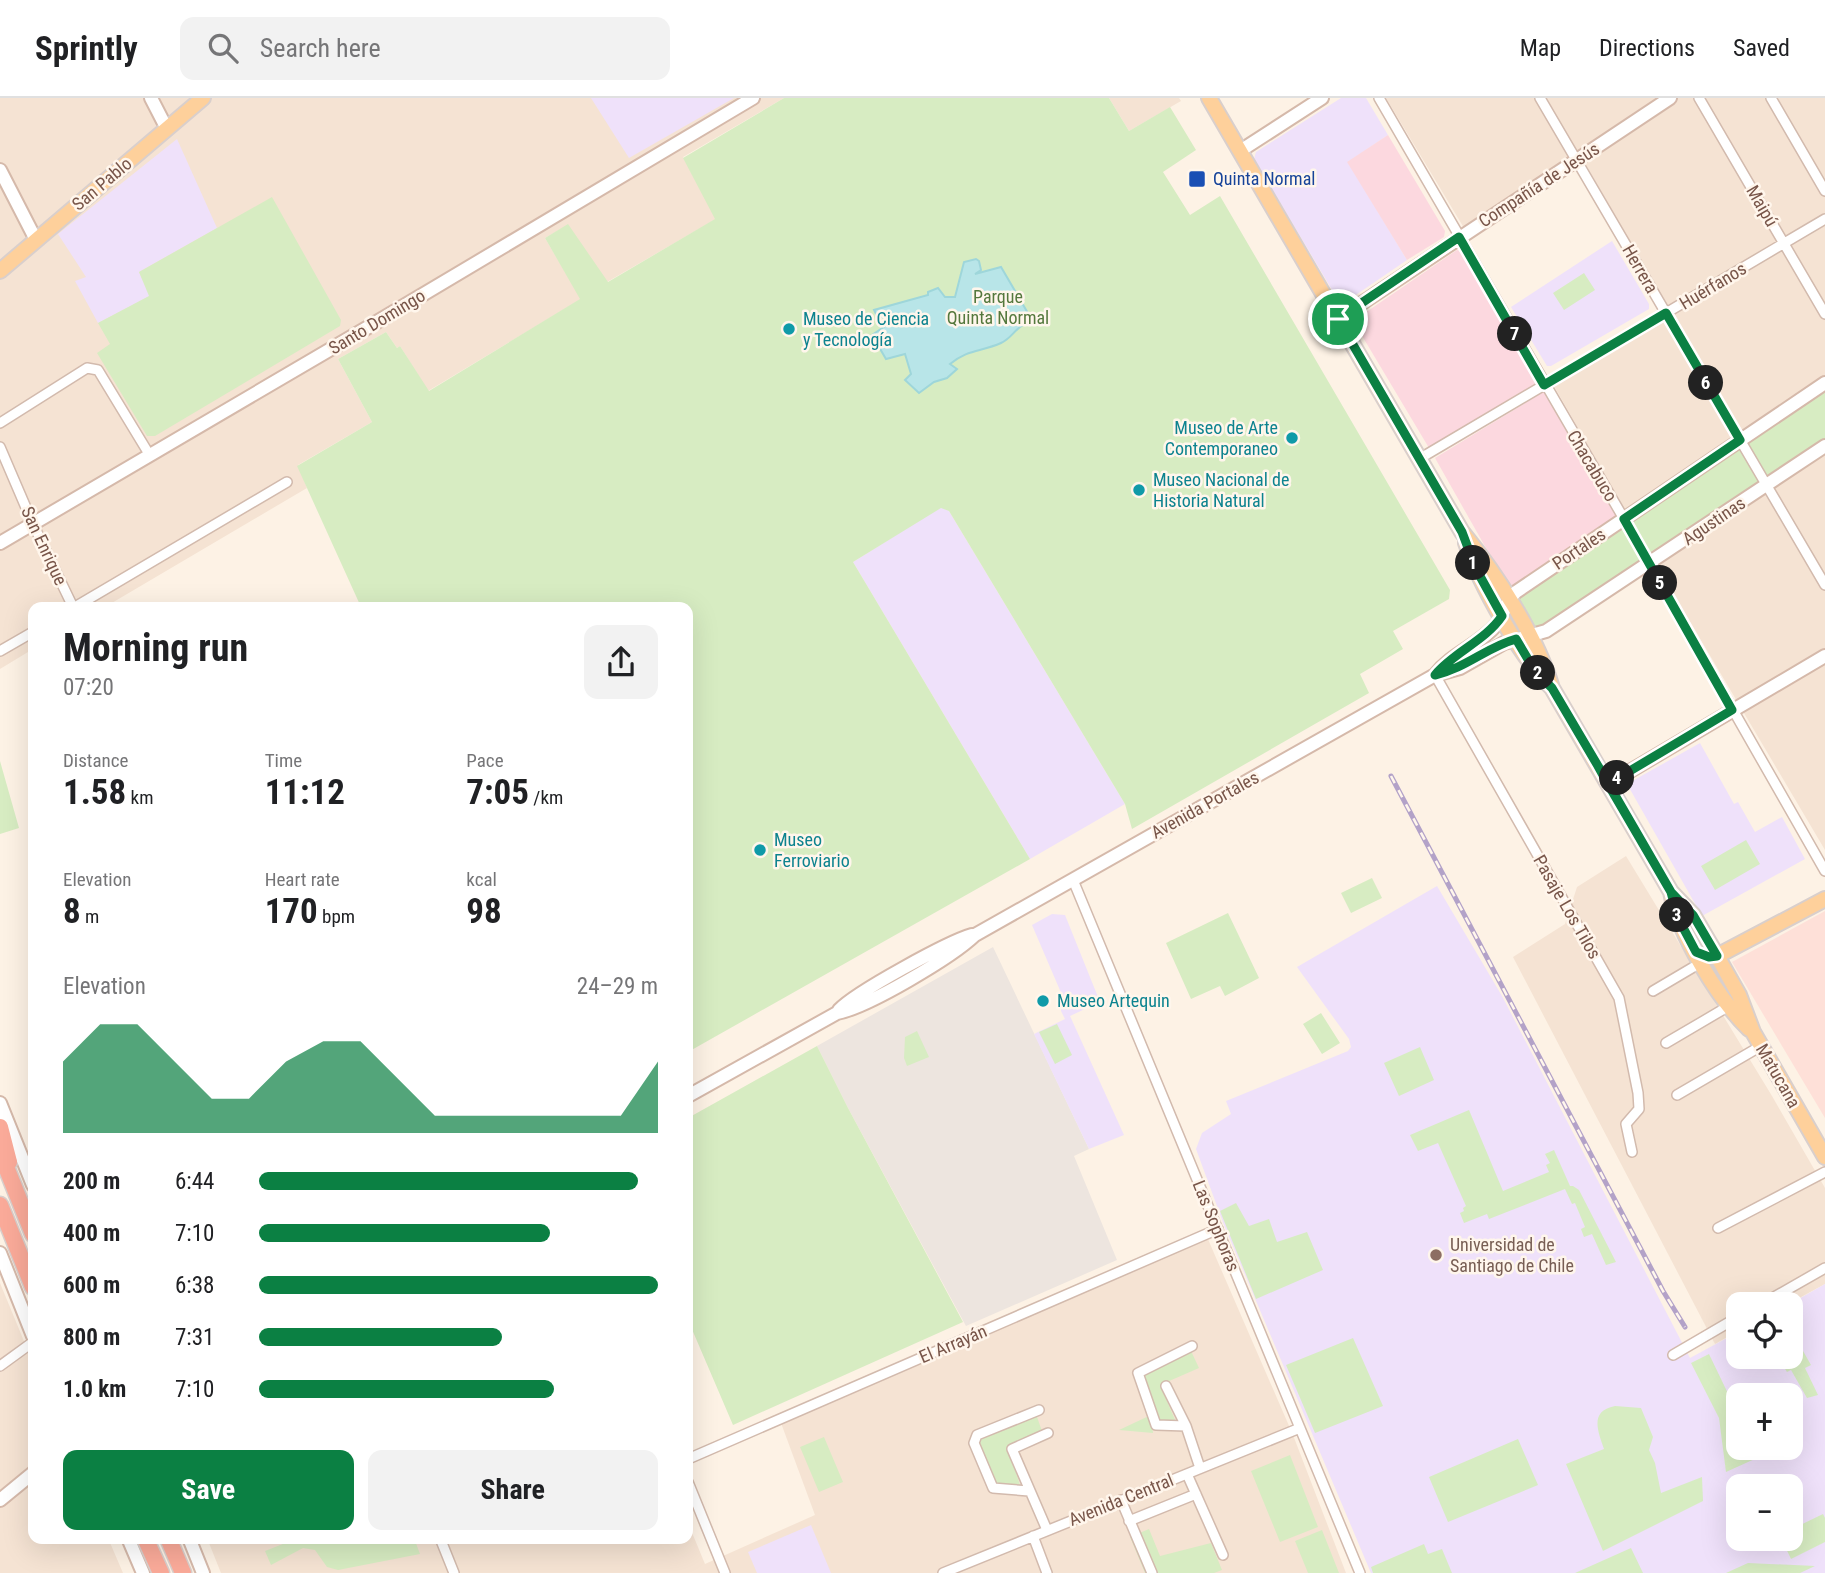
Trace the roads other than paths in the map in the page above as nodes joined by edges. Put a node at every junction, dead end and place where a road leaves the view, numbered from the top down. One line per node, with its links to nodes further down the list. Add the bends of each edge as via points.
1 (151, 98): 11 (street)
2 (204, 98): 11 (main road, San Pablo)
3 (753, 98): 30 (street, Santo Domingo)
4 (1209, 98): 12 (main road, Matucana)
5 (1322, 98): 12 (street)
6 (1379, 98): 17 (street, Chacabuco)
7 (1540, 98): 13 (street, Herrera)
8 (1670, 98): 13 (street, Compañía de Jesús)
9 (1699, 98): 19 (street, Maipú)
10 (1771, 98): 15 (street)
11 (167, 129): 18 (main road, San Pablo)
12 (1240, 151): 23 (main road, Matucana)
13 (1576, 161): 17 (street, Compañía de Jesús); 21 (street, Herrera)
14 (0, 170): 18 (street)
15 (1825, 191)
16 (1825, 219): 19 (street, Huérfanos)
17 (1459, 237): 23 (street, Compañía de Jesús); 25 (street, Chacabuco)
18 (36, 240): 20 (main road, San Pablo)
19 (1783, 244): 21 (street, Huérfanos); 22 (street, Maipú)
20 (0, 271)
21 (1666, 313): 25 (street, Huérfanos); 27 (street, Herrera)
22 (1825, 314)
23 (1338, 319): 31 (main road, Matucana)
24 (1825, 383): 27 (street, Portales)
25 (1544, 385): 31 (street, Huérfanos); 34 (street, Chacabuco)
26 (0, 423): 30 (street, via 93,368)
27 (1740, 440): 33 (street, Herrera); 34 (street, Portales)
28 (0, 446): 35 (street, San Enrique)
29 (1825, 446): 33 (street, Agustinas)
30 (149, 454): 35 (street, Santo Domingo)
31 (1419, 459): 36 (main road, Matucana)
32 (287, 482): 42 (street)
33 (1767, 485): 38 (street, Agustinas); 39 (street, Herrera)
34 (1624, 519): 38 (street, Chacabuco); 40 (street, Portales)
35 (33, 524): 37 (street, Santo Domingo); 41 (street, San Enrique)
36 (1462, 532): 40 (main road, Matucana); 43 (main road, Matucana)
37 (0, 543)
38 (1650, 564): 45 (street, Agustinas, via 1546,631); 49 (street, Chacabuco)
39 (1825, 585)
40 (1509, 599): 43 (street, Avenida Portales); 45 (main road, Matucana)
41 (72, 602)
42 (83, 602)
43 (1502, 616): 45 (main road, Matucana); 48 (street, Avenida Portales)
44 (28, 635): 46 (street)
45 (1523, 638): 48 (street, Avenida Portales); 50 (main road, Matucana, via 1535,671 1552,688)
46 (0, 651)
47 (1825, 656): 49 (street)
48 (1435, 675): 52 (street, Avenida Portales); 67 (street, Pasaje Los Tilos, via 1619,998 1638,1093 1639,1109 1626,1124)
49 (1732, 710): 50 (street); 51 (street, Chacabuco)
50 (1608, 784): 53 (main road, Matucana)
51 (1825, 871)
52 (1073, 880): 62 (street, Avenida Portales, via 880,995 837,1013); 75 (street, Las Sophoras)
53 (1671, 892): 55 (main road, Matucana, via 1693,915); 56 (main road, Matucana, via 1678,918)
54 (1825, 900): 55 (main road)
55 (1717, 956): 56 (main road); 59 (main road, Matucana)
56 (1699, 957): 57 (street); 58 (main road, Matucana)
57 (1653, 991)
58 (1729, 1006): 59 (main road, Matucana); 60 (street)
59 (1753, 1032): 61 (main road, Matucana)
60 (1666, 1042)
61 (1761, 1046): 63 (street); 68 (main road, Matucana)
62 (693, 1093)
63 (1677, 1095)
64 (0, 1103): 70 (street)
65 (0, 1127): 71 (highway)
66 (0, 1152): 71 (highway)
67 (1632, 1152)
68 (1825, 1157)
69 (1825, 1172): 74 (street)
70 (28, 1173)
71 (15, 1188): 73 (highway)
72 (1, 1210): 79 (highway)
73 (28, 1221)
74 (1718, 1228)
75 (1217, 1229): 90 (street, Las Sophoras); 92 (street, El Arrayán)
76 (0, 1253): 77 (street)
77 (3, 1268): 82 (street)
78 (1825, 1268): 80 (street)
79 (28, 1275)
80 (1783, 1292)
81 (1726, 1324): 85 (street)
82 (28, 1325)
83 (28, 1346): 86 (street)
84 (1192, 1346): 89 (street, via 1139,1373 1156,1425)
85 (1673, 1355)
86 (0, 1366)
87 (1166, 1386): 89 (street)
88 (1038, 1410): 96 (street, via 977,1435 974,1443 993,1488)
89 (1186, 1426): 93 (street)
90 (1300, 1428): 93 (street, Avenida Central); 120 (street, Las Sophoras)
91 (1048, 1433): 96 (street, via 1012,1449)
92 (693, 1457)
93 (1200, 1468): 94 (street, Avenida Central)
94 (1187, 1474): 98 (street); 100 (street, Avenida Central)
95 (28, 1477): 99 (street)
96 (1029, 1491): 102 (street)
97 (693, 1494): 116 (street)
98 (1196, 1494): 101 (street); 109 (street)
99 (0, 1500)
100 (1121, 1500): 101 (street); 102 (street, Avenida Central)
101 (1129, 1521): 119 (street)
102 (1047, 1530): 103 (street, Avenida Central)
103 (1033, 1536): 110 (street, Avenida Central); 118 (street)
104 (130, 1544): 111 (street)
105 (148, 1544): 112 (highway)
106 (171, 1544): 113 (highway)
107 (191, 1544): 114 (street)
108 (442, 1544): 115 (street)
109 (1223, 1555)
110 (961, 1570): 117 (street, Avenida Central)
111 (142, 1573)
112 (161, 1573)
113 (183, 1573)
114 (203, 1573)
115 (454, 1573)
116 (725, 1573)
117 (943, 1573)
118 (1047, 1573)
119 (1152, 1573)
120 (1360, 1573)

